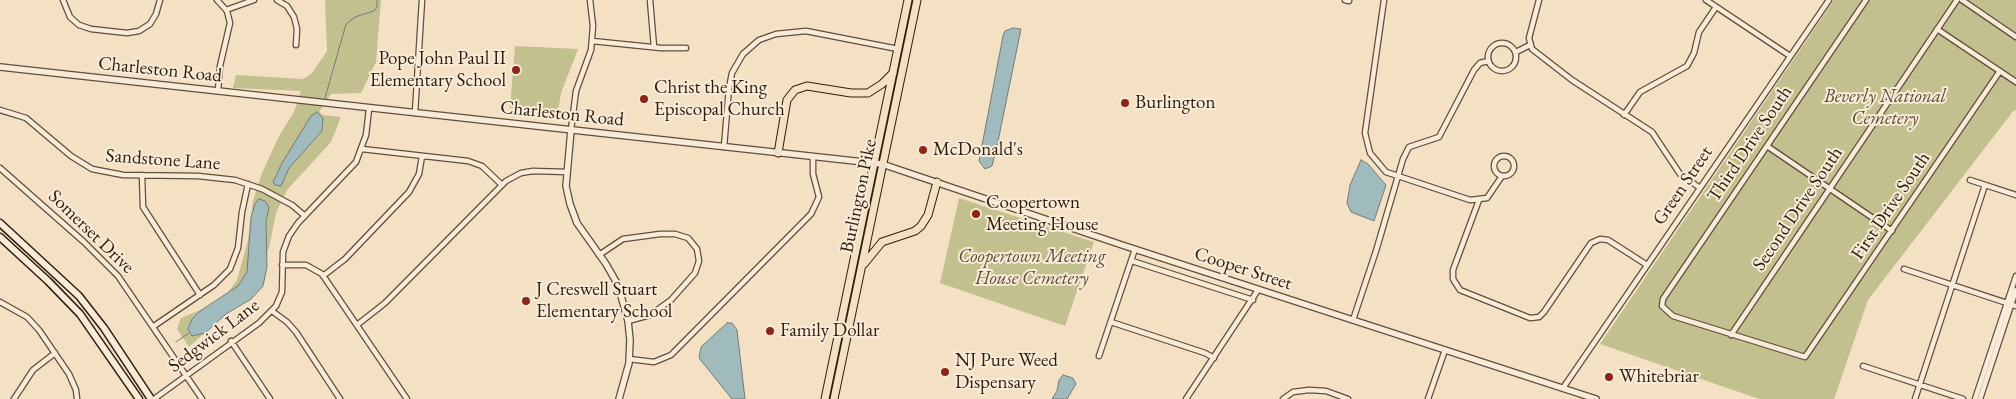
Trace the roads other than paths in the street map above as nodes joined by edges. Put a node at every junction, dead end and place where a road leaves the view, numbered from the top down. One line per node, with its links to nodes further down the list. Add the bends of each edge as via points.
1 (63, 0): 2 (street, via 70,17 79,25 127,33 139,31 150,24)
2 (160, 0)
3 (217, 0): 19 (street)
4 (254, 0): 19 (street)
5 (277, 0): 23 (street, via 287,6 294,17)
6 (422, 0): 38 (street)
7 (590, 0): 22 (street)
8 (650, 0): 25 (street)
9 (908, 0): 27 (highway, Burlington Pike)
10 (917, 0): 47 (highway, Burlington Pike)
11 (1384, 0): 51 (street, via 1365,132 1370,153 1386,172)
12 (1539, 0): 24 (street)
13 (1706, 0): 18 (street)
14 (1829, 0): 29 (street, Green Street)
15 (1866, 0): 41 (street, Third Drive South)
16 (1957, 0): 20 (street, Second Drive South)
17 (1962, 0): 21 (street)
18 (1716, 7): 29 (street); 39 (street, via 1699,32 1687,66 1640,92)
19 (226, 10): 35 (street, via 230,29 221,60)
20 (1938, 29): 32 (street); 59 (street, Second Drive South)
21 (2016, 37)
22 (592, 41): 25 (street); 40 (street, via 576,91)
23 (296, 45)
24 (1530, 45): 28 (street); 39 (street, via 1572,80)
25 (654, 47): 26 (street)
26 (686, 48)
27 (898, 49): 33 (highway, Burlington Pike); 42 (street, via 806,31 759,40 739,60 729,88)
28 (1516, 52): 30 (street, via 1506,43 1497,43 1490,48); 30 (street, via 1514,65 1506,70 1493,68)
29 (1790, 56): 58 (street, Green Street)
30 (1488, 61): 51 (street, via 1480,63 1474,70 1439,137 1408,147)
31 (0, 68): 35 (street, Charleston Road)
32 (2000, 71): 34 (street); 64 (street, First Drive South)
33 (893, 72): 44 (highway, via 868,93 807,86 795,90 787,100); 47 (highway, Burlington Pike)
34 (2016, 82)
35 (218, 92): 36 (street, Charleston Road)
36 (369, 109): 38 (street, Charleston Road); 43 (street, Sedgwick Lane)
37 (0, 110): 50 (street, Sandstone Lane, via 26,118 71,156 92,169)
38 (415, 113): 40 (street, Charleston Road)
39 (1624, 115): 58 (street, via 1652,132 1680,174)
40 (572, 130): 42 (street, Charleston Road); 49 (street)
41 (1767, 146): 59 (street); 88 (street, Third Drive South, via 1663,299 1662,306 1673,316)
42 (724, 147): 44 (street, Charleston Road)
43 (362, 149): 45 (street); 62 (street, Sedgwick Lane, via 351,168)
44 (778, 153): 46 (street, Charleston Road)
45 (422, 156): 56 (street, via 476,163); 73 (street, via 419,174 408,192 345,259)
46 (814, 158): 47 (street, Charleston Road); 94 (street, via 813,174 819,197 811,214 671,355 654,362)
47 (879, 164): 54 (street, Cooper Street); 71 (highway, Burlington Pike); 108 (highway, Burlington Pike)
48 (0, 168): 87 (street, Somerset Drive, via 100,258 124,283)
49 (567, 172): 56 (street, via 521,174); 67 (street, via 566,186 573,213)
50 (142, 175): 55 (street, Sandstone Lane, via 214,177); 78 (street, via 142,207)
51 (1398, 176): 61 (street); 83 (street, via 1379,249)
52 (1502, 176): 52 (street, via 1496,173 1494,164 1501,156 1513,161 1514,168 1509,175); 61 (street, via 1491,194)
53 (1970, 180): 57 (street)
54 (937, 182): 66 (street, Cooper Street); 71 (highway, via 928,215 921,226 882,242)
55 (248, 184): 62 (street, Sandstone Lane, via 286,202); 78 (street, via 234,262 220,281)
56 (502, 185): 86 (street, via 385,303)
57 (1985, 185): 60 (street); 75 (street)
58 (1700, 188): 70 (street, Green Street)
59 (1829, 189): 64 (street); 88 (street, Second Drive South)
60 (2016, 195)
61 (1478, 200): 70 (street, via 1453,270 1453,279 1460,290 1530,318 1544,312 1591,243 1608,240)
62 (305, 216): 69 (street, Sedgwick Lane, via 285,244)
63 (0, 223): 102 (main road, via 79,296)
64 (1892, 232): 88 (street, First Drive South, via 1805,357)
65 (0, 237): 101 (main road, via 80,314)
66 (1135, 249): 68 (street); 76 (street, Cooper Street)
67 (600, 255): 84 (street, via 618,285); 84 (street, via 630,237 660,234 688,238 697,249 699,261 695,273 671,300 650,315)
68 (1132, 261): 79 (street); 85 (street)
69 (282, 265): 73 (street, via 306,265); 82 (street, Sedgwick Lane, via 282,292)
70 (1648, 265): 98 (street, Green Street)
71 (860, 268): 109 (highway, Burlington Pike)
72 (1904, 269): 75 (street)
73 (323, 276): 86 (street)
74 (2016, 276): 81 (street)
75 (1952, 285): 81 (street); 97 (street)
76 (1258, 290): 79 (street); 83 (street, Cooper Street)
77 (2016, 290): 81 (street)
78 (200, 295): 87 (street)
79 (1252, 300): 93 (street)
80 (0, 302): 91 (street, via 27,317)
81 (2012, 304): 117 (street); 118 (street)
82 (272, 311): 89 (street, Sedgwick Lane); 105 (street, via 296,332)
83 (1354, 320): 90 (street, Cooper Street)
84 (628, 321): 94 (street)
85 (1111, 322): 92 (street); 93 (street)
86 (357, 325): 106 (street)
87 (154, 326): 96 (street, Somerset Drive)
88 (1731, 334)
89 (230, 342): 96 (street, Sedgwick Lane); 104 (street)
90 (1445, 350): 98 (street, Cooper Street); 113 (street)
91 (55, 353): 99 (street, via 34,370); 100 (street, via 73,381)
92 (1099, 356)
93 (1214, 358): 110 (street)
94 (629, 359): 107 (street)
95 (1863, 366): 97 (street)
96 (186, 377): 102 (street, Sedgwick Lane); 103 (street, Somerset Drive)
97 (1920, 385): 115 (street); 116 (street)
98 (1562, 388): 114 (street, Cooper Street)
99 (14, 399)
100 (77, 399)
101 (139, 399)
102 (153, 399)
103 (202, 399)
104 (270, 399)
105 (340, 399)
106 (407, 399)
107 (619, 399)
108 (825, 399)
109 (834, 399)
110 (1186, 399)
111 (1283, 399): 112 (street, via 1293,392 1309,390 1326,391)
112 (1348, 399)
113 (1428, 399)
114 (1596, 399)
115 (1915, 399)
116 (1963, 399)
117 (1975, 399)
118 (1980, 399)

